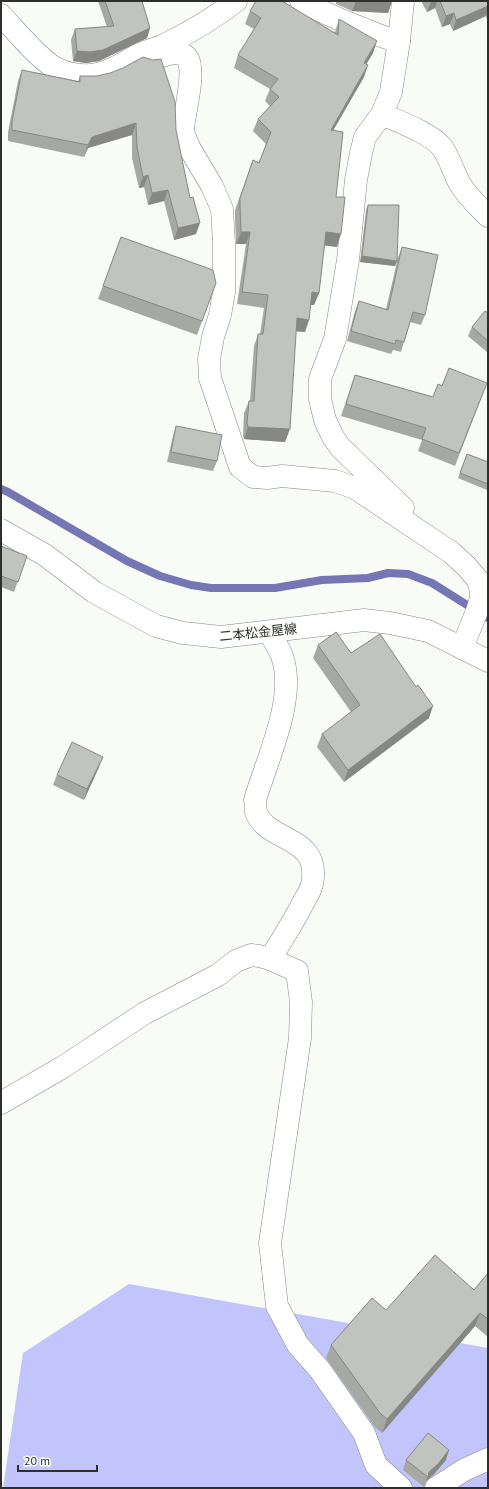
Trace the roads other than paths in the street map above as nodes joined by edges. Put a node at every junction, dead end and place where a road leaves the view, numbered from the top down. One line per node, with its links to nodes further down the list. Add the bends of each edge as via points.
1 (236, 1): 6 (street, via 197,28 165,45)
2 (300, 1): 5 (street, via 372,33)
3 (403, 1): 5 (street)
4 (1, 14): 6 (street, via 47,61 67,72 97,74 123,64)
5 (399, 41): 7 (street, via 391,92)
6 (139, 54): 9 (street, via 152,60 177,53 186,57 189,63 190,78 182,127 190,149 222,209 224,292 209,359 210,378 240,467 253,477 282,476 334,481 355,488)
7 (382, 114): 8 (street, via 412,128 440,146 460,185); 9 (street, via 365,136 362,145 348,260 334,338 322,372 319,393 325,420 333,437 340,447 406,511)
8 (488, 216)
9 (410, 525): 12 (street, via 452,553 478,580 481,598)
10 (1, 530): 11 (street, 二本松金屋線, via 45,555 94,592 156,626 183,633 221,637)
11 (269, 632): 12 (street, 二本松金屋線, via 358,621 384,622 428,631); 14 (street, via 282,656 286,680 281,725 255,800 256,812 272,829 297,843 311,860 313,869 312,885)
12 (462, 648): 13 (street, 二本松金屋線)
13 (488, 661)
14 (270, 959): 15 (street, via 251,956 236,960 218,975 145,1013 63,1068); 17 (street, via 297,971 301,1002 300,1038 270,1243 277,1306 298,1346 320,1370 364,1433 376,1466)
15 (1, 1103)
16 (488, 1459): 18 (street, via 464,1470)
17 (400, 1488)
18 (436, 1488)

